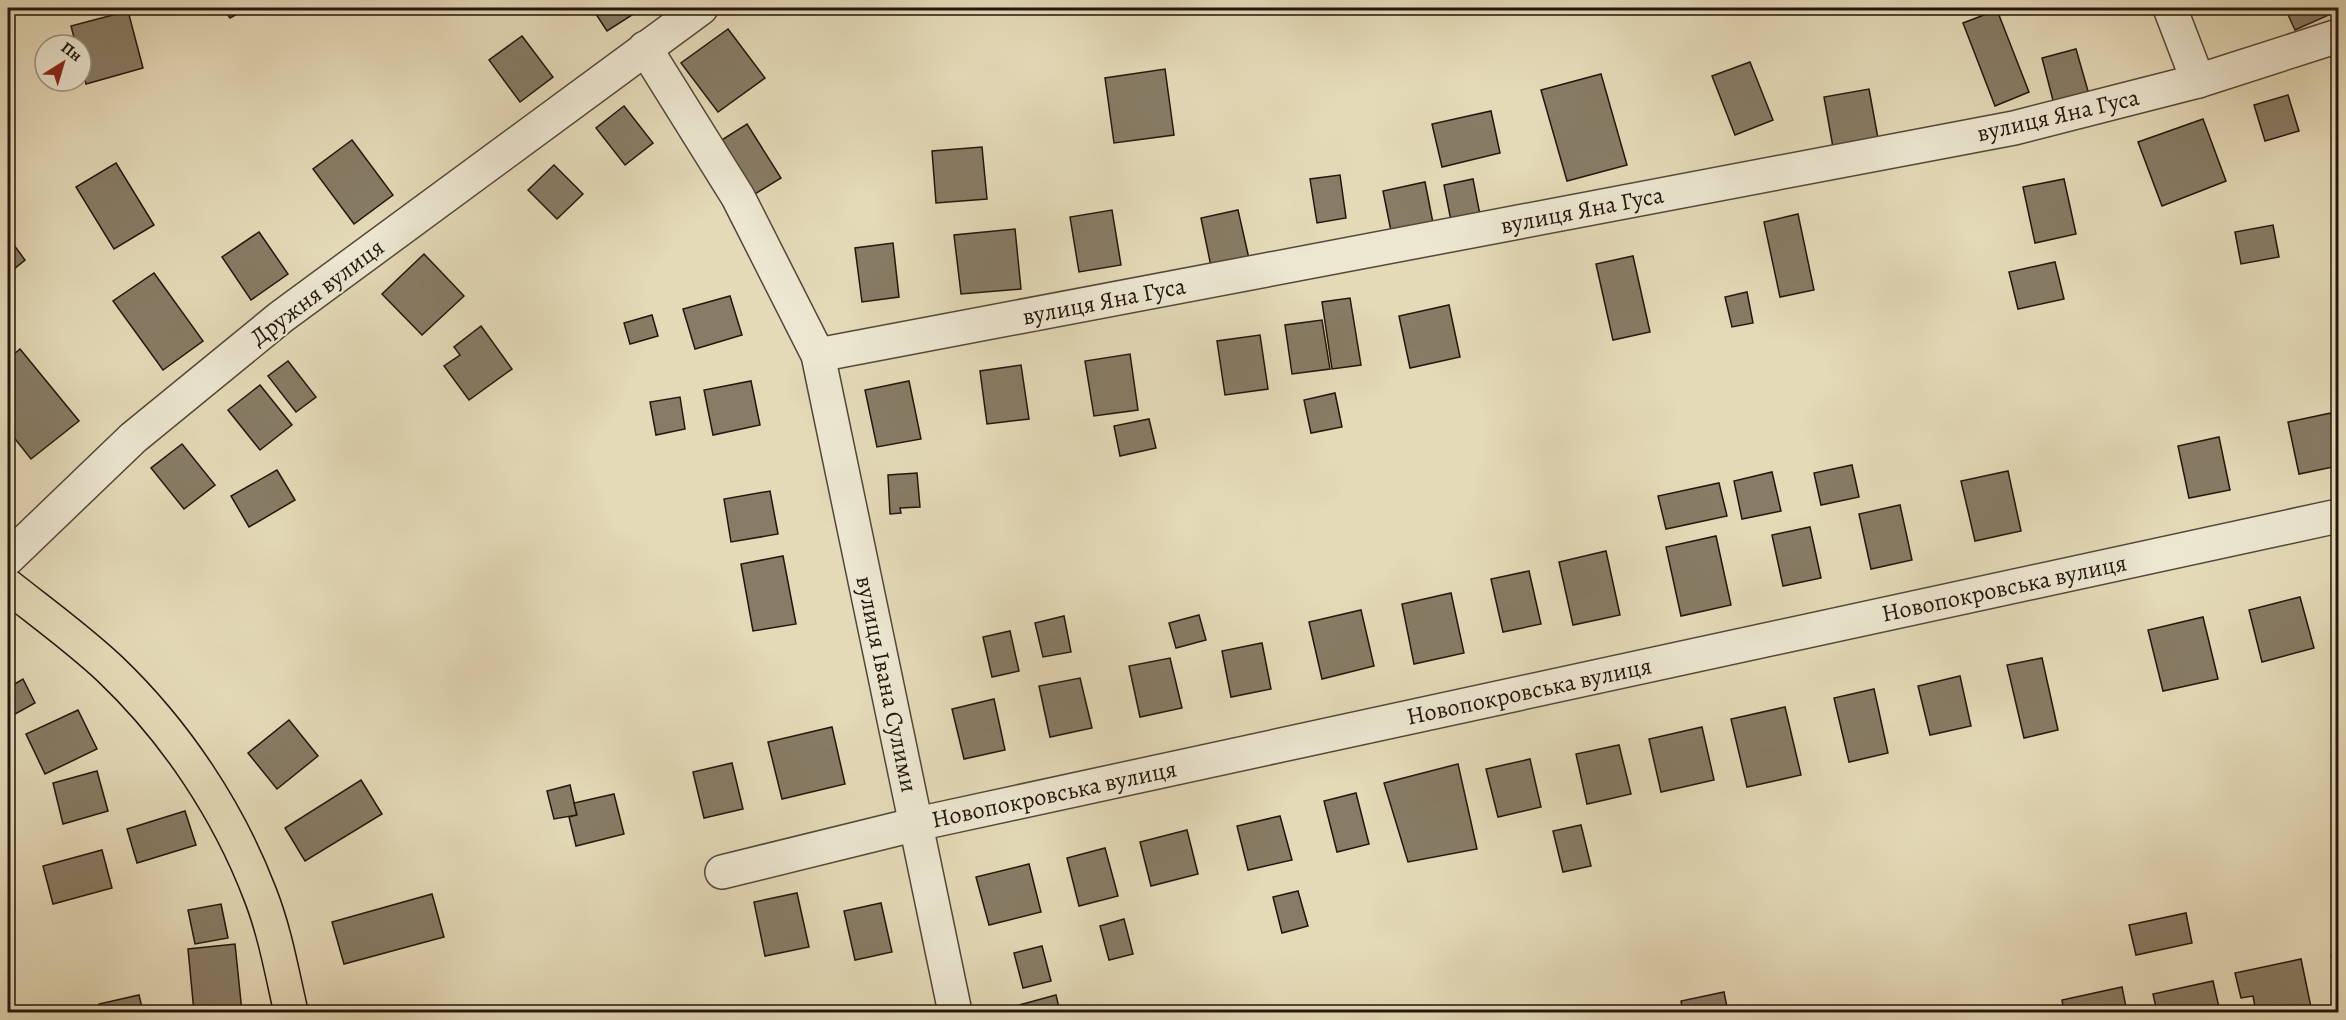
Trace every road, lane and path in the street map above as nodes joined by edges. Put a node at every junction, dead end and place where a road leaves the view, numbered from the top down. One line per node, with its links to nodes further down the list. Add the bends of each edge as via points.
1 (701, 8): 4 (street, Дружня вулиця)
2 (2170, 8): 5 (street)
3 (2338, 36): 5 (street, вулиця Яна Гуса)
4 (645, 48): 6 (street, via 738,197); 8 (street, Дружня вулиця, via 281,317 133,438)
5 (2198, 81): 6 (street, вулиця Яна Гуса, via 2014,128)
6 (818, 355): 10 (street, вулиця Івана Сулими)
7 (2338, 516): 10 (street, Новопокровська вулиця)
8 (8, 558)
9 (8, 586): 12 (main road, via 110,668 144,703 185,756 239,845 261,896)
10 (917, 824): 11 (street, Новопокровська вулиця); 13 (street, вулиця Івана Сулими)
11 (722, 872)
12 (291, 1012)
13 (955, 1012)

